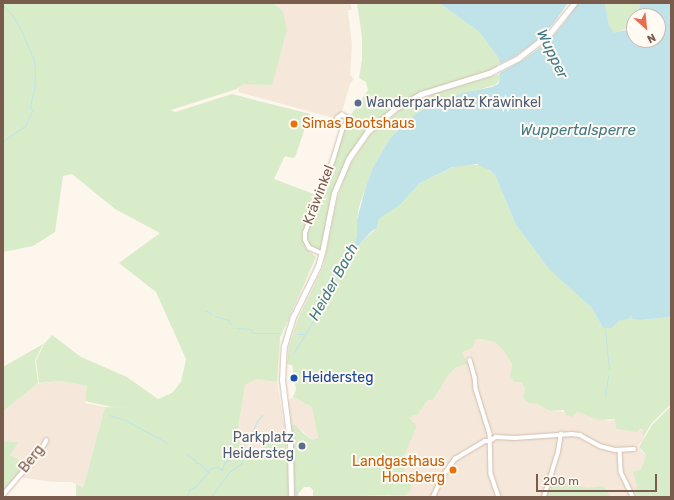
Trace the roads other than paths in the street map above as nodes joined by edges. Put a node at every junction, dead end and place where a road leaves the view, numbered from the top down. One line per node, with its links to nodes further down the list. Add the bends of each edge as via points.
1 (574, 3): 3 (main road, via 560,23 540,42 510,64 484,75 417,95 389,112 367,132 349,158 337,185)
2 (343, 127): 3 (street, Kräwinkel, via 305,233 309,248)
3 (322, 254): 11 (main road, via 291,323 283,352 282,380 290,443)
4 (470, 360): 7 (street)
5 (561, 434): 7 (street, via 496,437); 9 (street, via 580,435 600,446); 14 (street)
6 (46, 441): 10 (street, Berg, via 40,452)
7 (490, 441): 12 (street, via 485,441 456,459 443,476); 13 (street, via 492,481)
8 (634, 449): 9 (street)
9 (620, 450): 15 (street, via 621,472)
10 (3, 495)
11 (292, 497)
12 (433, 497)
13 (499, 497)
14 (544, 497)
15 (632, 497)

